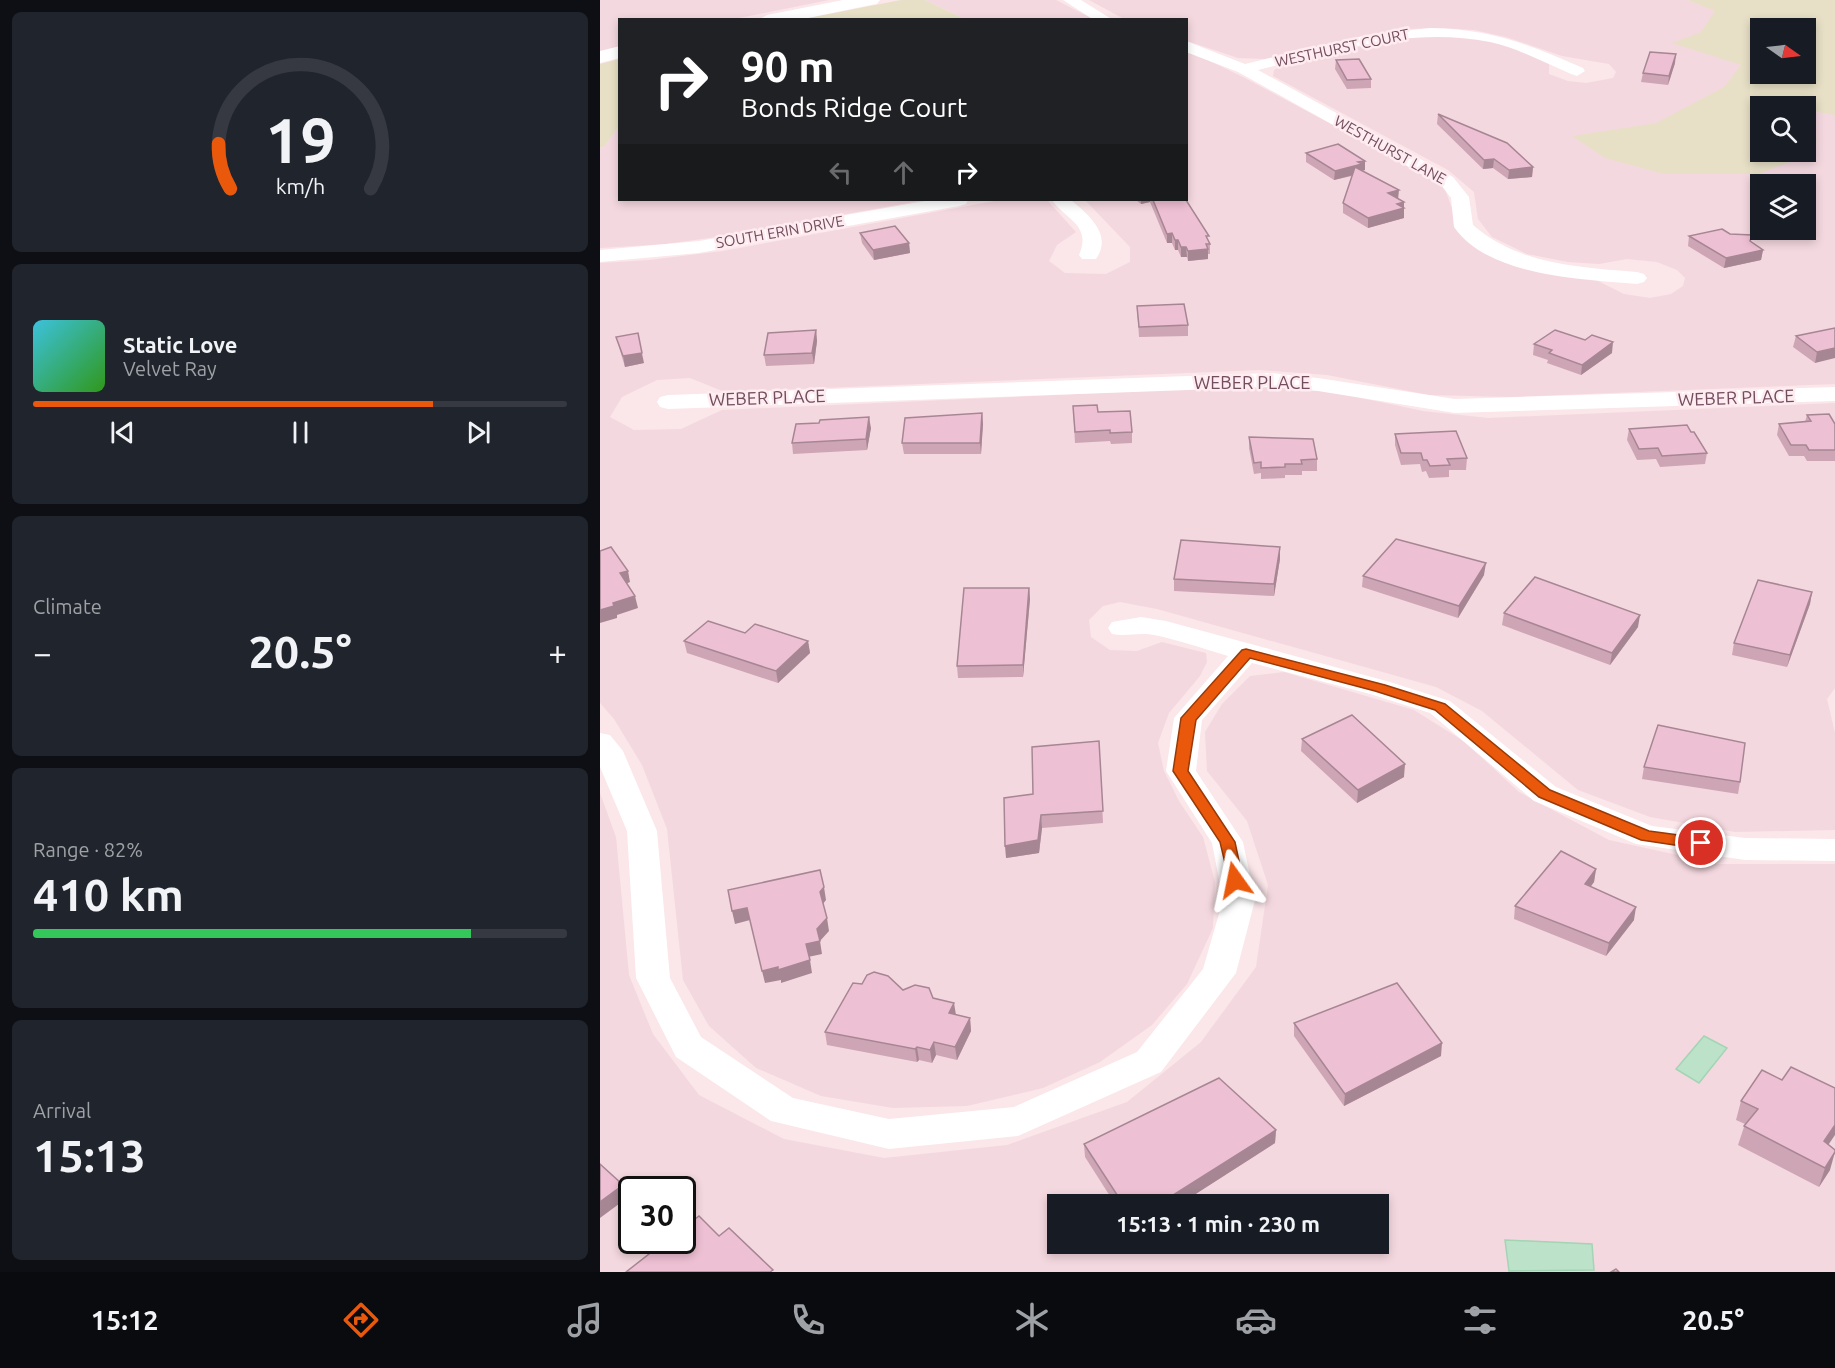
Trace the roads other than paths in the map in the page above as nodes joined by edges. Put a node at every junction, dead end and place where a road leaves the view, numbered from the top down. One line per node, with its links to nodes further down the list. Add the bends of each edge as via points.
1 (871, 0): 3 (street)
2 (1070, 0): 4 (street)
3 (776, 18)
4 (1102, 18)
5 (1188, 47): 8 (street, WESTHURST LANE)
6 (618, 52): 7 (street)
7 (600, 57)
8 (1244, 69): 9 (street, WESTHURST COURT, via 1391,35 1440,32 1506,41); 14 (street, WESTHURST LANE, via 1447,181 1460,197 1464,227 1484,244 1536,264)
9 (1577, 70)
10 (953, 201): 13 (street, SOUTH ERIN DRIVE, via 699,247)
11 (1062, 201): 12 (street, via 1091,230 1095,238)
12 (1089, 255)
13 (600, 256)
14 (1637, 278)
15 (1835, 394): 16 (street, WEBER PLACE, via 1465,406 1402,400 1335,385 1271,380)
16 (668, 402)
17 (1121, 628): 18 (street, via 1157,627)
18 (1246, 653): 19 (street, via 1188,718 1180,771 1227,842 1239,900 1220,973 1149,1062 1018,1121 889,1134 784,1111 688,1047 653,978 642,831 608,751); 20 (street, via 1440,707 1545,794 1647,836 1745,849)
19 (600, 742)
20 (1835, 850)

